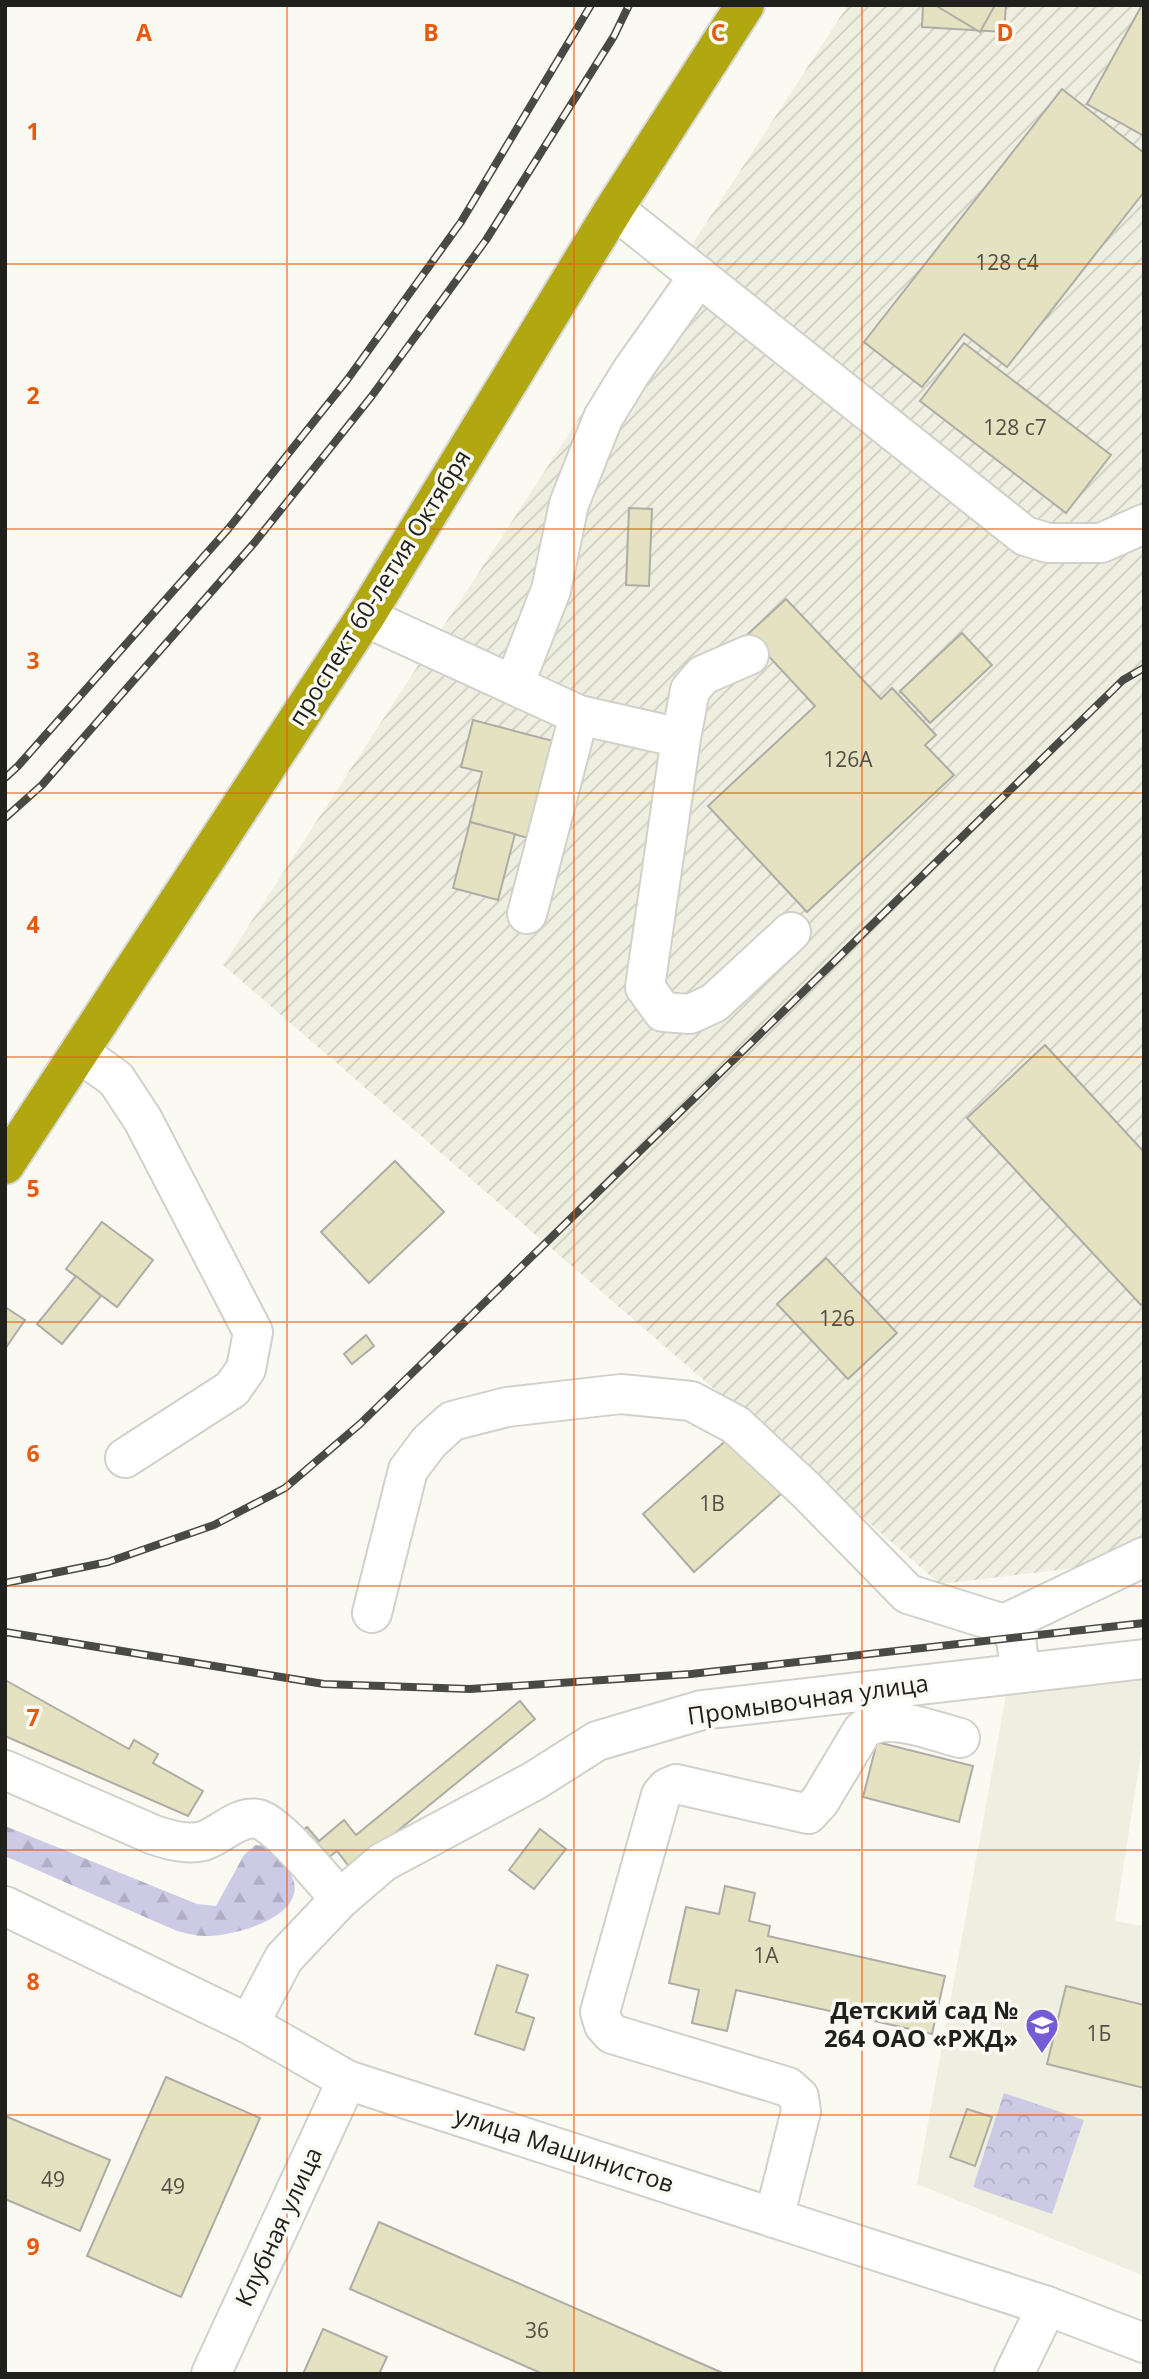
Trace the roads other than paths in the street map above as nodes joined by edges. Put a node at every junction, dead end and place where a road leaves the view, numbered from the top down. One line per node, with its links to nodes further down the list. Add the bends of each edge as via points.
1 (745, 5): 2 (highway, проспект 60-летия Октября)
2 (614, 209): 3 (street); 5 (highway, проспект 60-летия Октября)
3 (699, 276): 4 (street, via 1025,536 1048,543 1101,544); 7 (street, via 603,418 569,504 551,590)
4 (1144, 524)
5 (365, 617): 7 (street); 12 (highway, проспект 60-летия Октября)
6 (749, 655): 9 (street, via 697,682 691,690)
7 (514, 685): 8 (street)
8 (579, 715): 9 (street); 10 (street)
9 (681, 738): 11 (street, via 645,987 663,1012 690,1014 714,1003)
10 (527, 914)
11 (790, 932)
12 (80, 1053): 13 (highway, проспект 60-летия Октября); 14 (street, via 117,1079 253,1332 246,1369 232,1389)
13 (5, 1165)
14 (125, 1458)
15 (1144, 1557): 17 (street)
16 (372, 1613): 17 (street, via 408,1470 452,1421 507,1407 621,1394 691,1401 736,1425 908,1594)
17 (1003, 1624): 19 (street, via 1016,1637)
18 (1144, 1659): 19 (street, Промывочная улица)
19 (1020, 1673): 22 (street, Промывочная улица, via 702,1710 597,1741 534,1782 383,1862)
20 (960, 1738): 26 (street, via 889,1720 869,1725 808,1814 676,1784 662,1796 600,2012 612,2034 788,2087 799,2096 801,2111)
21 (5, 1770): 22 (street, via 174,1841 206,1840 244,1820 258,1819 270,1824)
22 (340, 1899): 24 (street, Промывочная улица, via 284,1958)
23 (5, 1906): 24 (street, улица Машинистов)
24 (249, 2024): 25 (street, улица Машинистов)
25 (347, 2080): 26 (street, улица Машинистов); 29 (street, Клубная улица)
26 (774, 2218): 27 (street, улица Машинистов)
27 (1047, 2306): 28 (street, улица Машинистов); 30 (street)
28 (1144, 2343)
29 (211, 2374)
30 (1014, 2374)

